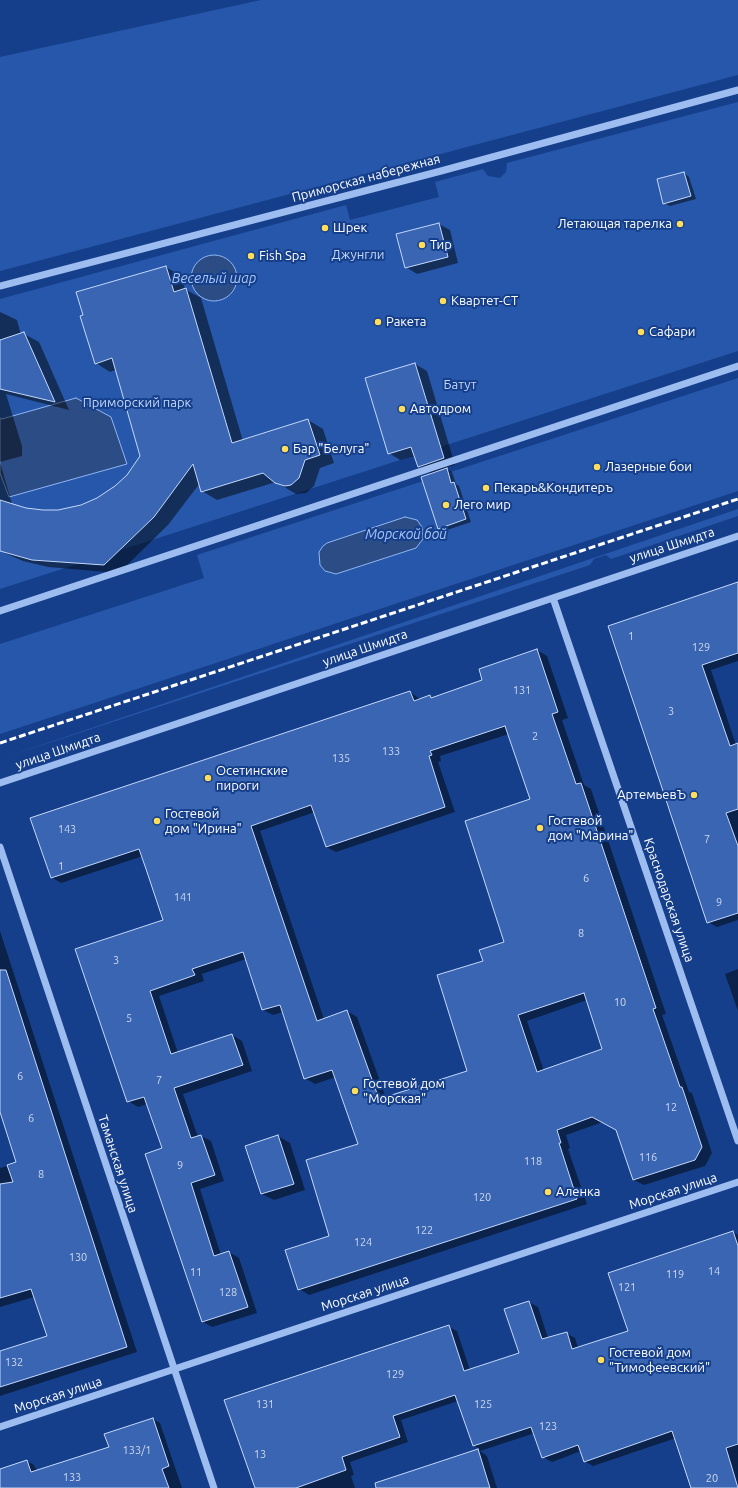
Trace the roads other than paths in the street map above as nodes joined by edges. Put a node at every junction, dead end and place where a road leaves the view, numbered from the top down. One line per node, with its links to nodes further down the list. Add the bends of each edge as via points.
1 (738, 90): 2 (street, Приморская набережная, via 434,173)
2 (0, 286)
3 (738, 366): 6 (street)
4 (738, 536): 5 (street, улица Шмидта)
5 (553, 598): 7 (street, улица Шмидта); 9 (street, Краснодарская улица)
6 (0, 612)
7 (0, 783)
8 (0, 847): 11 (street, Таманская улица)
9 (738, 1141)
10 (738, 1182): 11 (street, Морская улица)
11 (174, 1369): 12 (street, Морская улица); 13 (street, Таманская улица)
12 (0, 1427)
13 (214, 1488)

